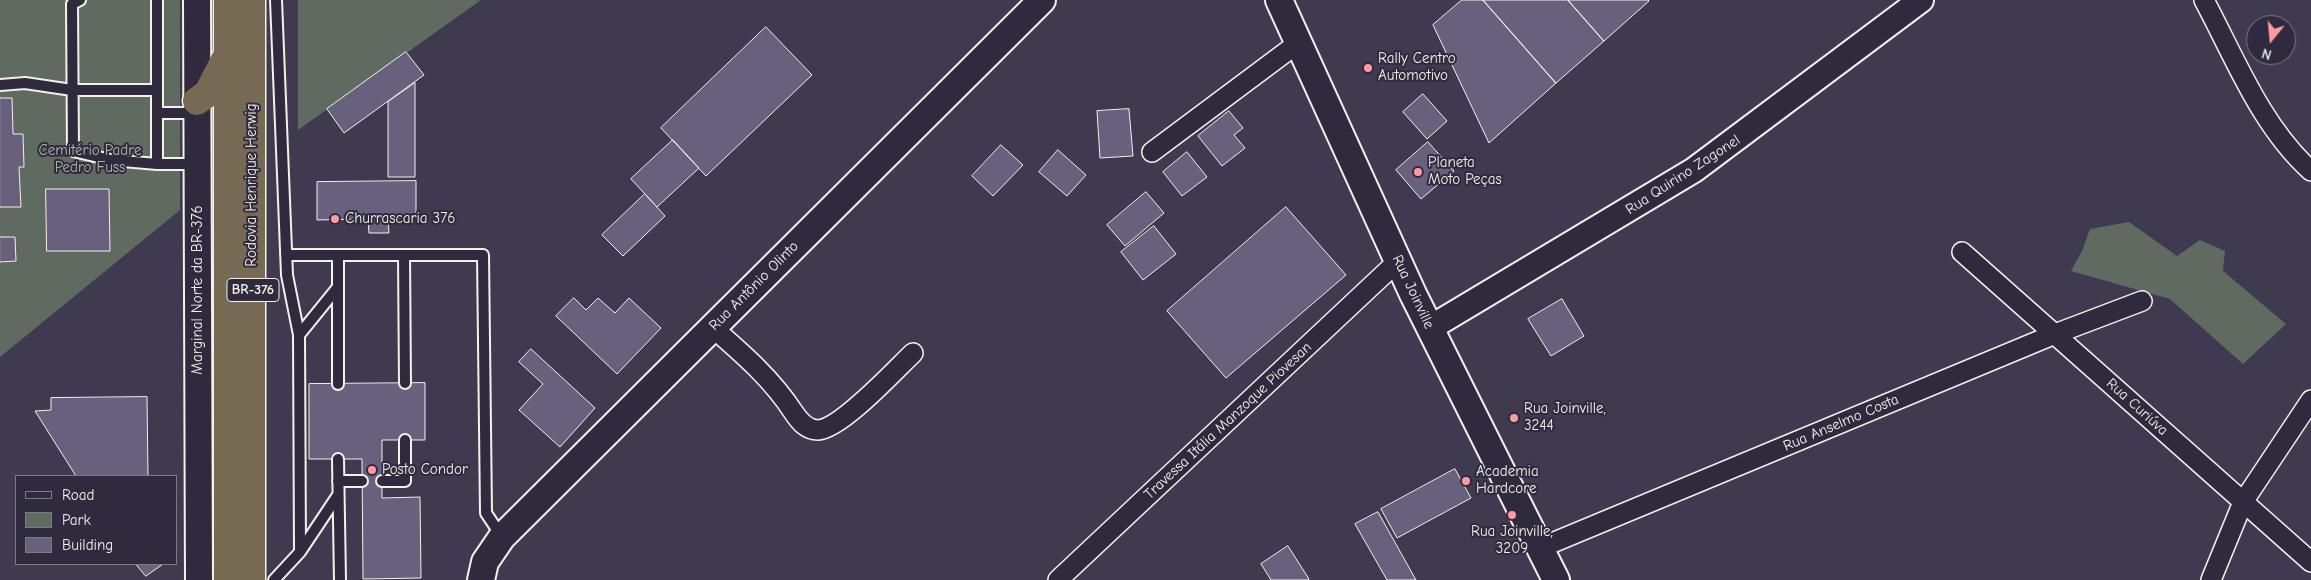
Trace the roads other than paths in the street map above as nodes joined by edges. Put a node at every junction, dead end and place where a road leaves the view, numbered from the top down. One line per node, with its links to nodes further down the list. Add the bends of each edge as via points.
1 (80, 0): 14 (lane, via 72,4)
2 (157, 0): 15 (lane)
3 (197, 0): 16 (main road, Marginal Norte da BR-376)
4 (228, 0): 12 (highway, Rodovia Henrique Herwig / BR-376)
5 (251, 0): 50 (highway, Rodovia Henrique Herwig / BR-376)
6 (276, 0): 23 (lane)
7 (1042, 0): 29 (main road, Rua Antônio Olinto)
8 (1279, 0): 11 (main road, Rua Joinville)
9 (1921, 0): 30 (street, Rua Quirino Zagonel, via 1694,170)
10 (2204, 0): 21 (street, via 2270,124)
11 (1298, 43): 18 (street); 26 (main road, Rua Joinville)
12 (228, 54): 16 (highway); 49 (highway, Rodovia Henrique Herwig / BR-376)
13 (0, 85): 14 (lane, via 25,83)
14 (72, 90): 15 (lane); 19 (lane, via 73,151 112,160)
15 (157, 90): 17 (lane)
16 (197, 107): 17 (lane); 20 (main road, Marginal Norte da BR-376)
17 (157, 113): 19 (lane)
18 (1152, 152)
19 (157, 164): 20 (lane)
20 (198, 164): 48 (main road, Marginal Norte da BR-376)
21 (2311, 171)
22 (1962, 252): 31 (street, Rua Curiúva)
23 (286, 255): 24 (lane); 32 (lane)
24 (338, 255): 25 (lane); 27 (lane)
25 (404, 255): 34 (lane); 44 (lane, via 483,255 486,513)
26 (1398, 261): 30 (main road, Rua Joinville); 54 (street, Travessa Itália Manzoque Piovesan)
27 (338, 287): 32 (lane); 35 (lane)
28 (2142, 300): 31 (street, Rua Anselmo Costa)
29 (712, 327): 33 (street, via 765,374 798,420 817,430 827,428 842,418); 44 (main road, Rua Antônio Olinto)
30 (1430, 328): 45 (main road, Rua Joinville)
31 (2055, 334): 43 (street, Rua Curiúva); 45 (street, Rua Anselmo Costa)
32 (299, 335): 46 (lane)
33 (913, 353)
34 (405, 383)
35 (338, 384)
36 (2311, 400): 43 (street)
37 (405, 440): 41 (lane, via 405,481)
38 (338, 459): 39 (lane)
39 (338, 481): 40 (lane); 42 (lane)
40 (362, 481)
41 (382, 481)
42 (338, 495): 46 (lane); 52 (lane)
43 (2243, 502): 47 (street, Rua Curiúva); 56 (street)
44 (502, 536): 53 (main road, Rua Antônio Olinto, via 485,562)
45 (1540, 548): 55 (main road, Rua Joinville)
46 (300, 552): 51 (lane)
47 (2311, 562)
48 (199, 580)
49 (228, 580)
50 (252, 580)
51 (274, 580)
52 (340, 580)
53 (481, 580)
54 (1058, 580)
55 (1556, 580)
56 (2211, 580)

